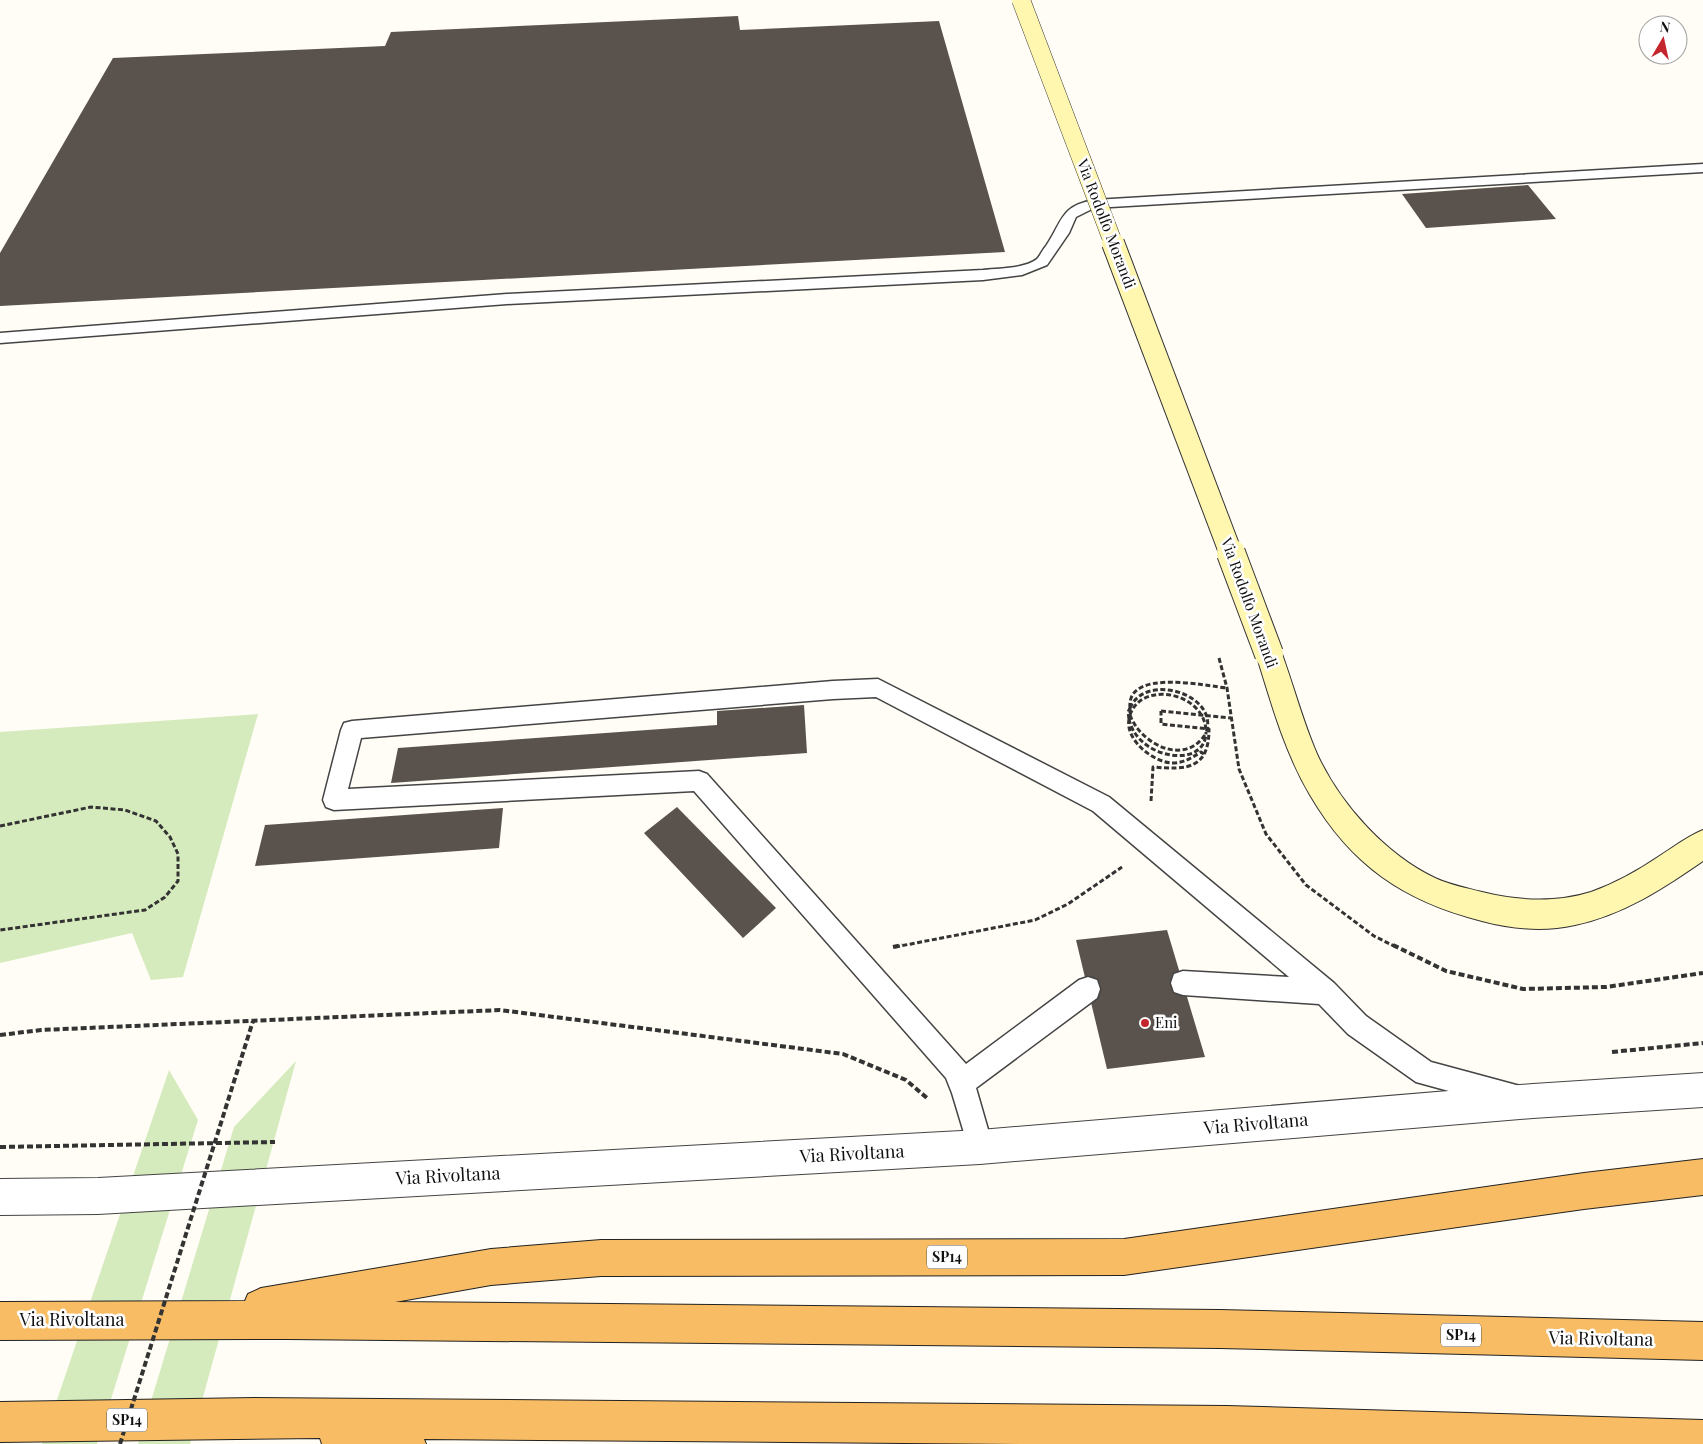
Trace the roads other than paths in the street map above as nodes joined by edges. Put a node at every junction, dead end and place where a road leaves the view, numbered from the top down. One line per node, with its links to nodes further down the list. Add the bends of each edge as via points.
1 (1020, 0): 4 (main road, Via Rodolfo Morandi, bridge, via 1309,767 1341,820 1363,842 1419,885 1492,910 1524,914 1559,914 1590,906 1638,886)
2 (1703, 168): 3 (lane, via 1094,204 1070,215 1042,262 1022,270 983,275 507,299)
3 (0, 338)
4 (1703, 844)
5 (1183, 983): 7 (lane)
6 (1088, 990): 8 (lane)
7 (1324, 992): 8 (lane, via 1101,804 878,688 352,730 334,800 699,781 951,1065); 10 (lane, via 1357,1025 1425,1073)
8 (962, 1083): 11 (lane)
9 (1703, 1090): 10 (street, Via Rivoltana)
10 (1533, 1101): 11 (street, Via Rivoltana)
11 (980, 1147): 13 (street, Via Rivoltana, via 98,1196)
12 (1703, 1177): 14 (highway, SP14, via 1124,1257 601,1258 491,1267)
13 (0, 1197)
14 (190, 1320): 15 (highway, Via Rivoltana / SP14); 16 (highway, Via Rivoltana / SP14, via 1220,1329)
15 (0, 1321)
16 (1703, 1341)
17 (254, 1418): 18 (highway, SP14); 19 (highway, SP14, via 1227,1426); 20 (highway)
18 (0, 1422)
19 (1703, 1440)
20 (406, 1444)

